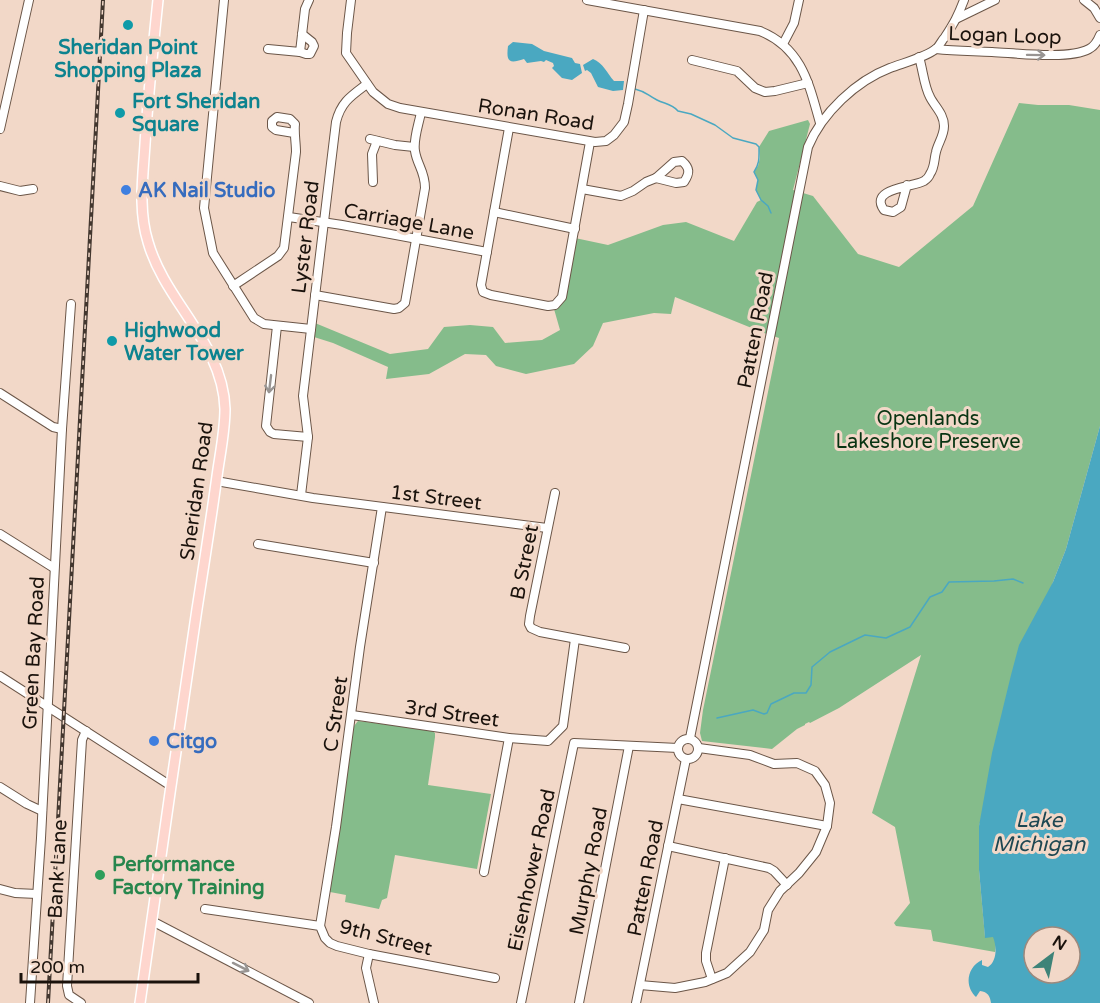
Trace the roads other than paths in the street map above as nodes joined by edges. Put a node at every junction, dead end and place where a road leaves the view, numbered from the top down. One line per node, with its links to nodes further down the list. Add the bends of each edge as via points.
1 (29, 0): 27 (street)
2 (159, 0): 51 (main road, Sheridan Road, via 142,214 159,271 209,350 219,374 224,416)
3 (224, 0): 43 (street, via 204,208 213,253)
4 (309, 0): 14 (street)
5 (351, 0): 23 (street, via 346,52)
6 (587, 0): 11 (street)
7 (798, 0): 16 (street, via 794,23)
8 (964, 0): 12 (street, Patten Road)
9 (995, 0): 12 (street, Logan Loop)
10 (1084, 0): 13 (street)
11 (644, 10): 16 (street, via 760,31); 29 (street, Ronan Road, via 624,122 606,141)
12 (958, 18): 18 (street, Patten Road)
13 (1100, 18)
14 (302, 34): 19 (street); 19 (street, via 314,46 310,54)
15 (1100, 35): 18 (street, Logan Loop, one-way to 15, via 1061,54 1090,49)
16 (783, 44): 22 (street, via 798,61)
17 (268, 49): 19 (street)
18 (936, 49): 20 (street, Patten Road)
19 (300, 52)
20 (919, 57): 25 (street, Patten Road, via 883,71 856,88); 33 (street, via 930,97 945,128 929,177)
21 (692, 60): 22 (street, via 737,71 765,92)
22 (808, 83): 25 (street)
23 (367, 84): 24 (street, Ronan Road, via 388,104); 39 (street, Lyster Road, via 345,101 338,114)
24 (421, 112): 26 (street, Ronan Road); 30 (street)
25 (820, 123): 67 (street, Patten Road, via 808,147)
26 (509, 128): 29 (street, Ronan Road); 37 (street)
27 (0, 129)
28 (294, 133): 38 (street, via 296,152)
29 (590, 142): 36 (street)
30 (414, 147): 32 (street, via 374,140); 41 (street, via 426,188)
31 (656, 178): 36 (street, via 621,196)
32 (373, 182)
33 (907, 185)
34 (0, 186): 35 (street, via 20,191)
35 (33, 189)
36 (582, 189): 40 (street)
37 (494, 212): 40 (street); 42 (street)
38 (289, 217): 39 (street, Carriage Lane); 43 (street, via 285,243 278,256)
39 (323, 222): 41 (street, Carriage Lane); 44 (street, Lyster Road)
40 (574, 229): 42 (street, via 562,297 555,305 483,292)
41 (416, 239): 42 (street, Carriage Lane); 44 (street, via 403,306 394,309)
42 (487, 252)
43 (233, 286): 46 (street, via 254,318)
44 (315, 295): 47 (street, Lyster Road)
45 (71, 304): 49 (street, Green Bay Road)
46 (277, 326): 47 (street); 50 (street, one-way to 50, via 266,426 274,434)
47 (311, 330): 50 (street, Lyster Road, via 303,396)
48 (0, 393): 49 (street)
49 (62, 429): 59 (street, Green Bay Road)
50 (308, 437): 53 (street, Lyster Road)
51 (216, 481): 53 (street, 1st Street); 72 (main road, Sheridan Road)
52 (555, 493): 55 (street, B Street)
53 (301, 495): 54 (street, 1st Street)
54 (382, 507): 55 (street, 1st Street); 58 (street, C Street)
55 (547, 528): 60 (street, B Street, via 529,624 540,632)
56 (0, 534): 59 (street)
57 (258, 544): 58 (street)
58 (374, 563): 64 (street, C Street)
59 (54, 568): 63 (street, Green Bay Road)
60 (575, 639): 61 (street); 66 (street, 3rd Street, via 563,726 548,741)
61 (625, 648)
62 (0, 676): 63 (street)
63 (47, 706): 65 (street); 75 (street, Green Bay Road)
64 (352, 715): 66 (street, 3rd Street); 85 (street, C Street)
65 (86, 731): 72 (street); 91 (street, Bank Lane, via 82,740 67,986 69,995)
66 (509, 738): 79 (street)
67 (690, 738): 69 (street, via 680,742); 70 (street)
68 (629, 746): 69 (street); 95 (street, Eisenhower Road, via 574,743); 96 (street, Murphy Road)
69 (678, 748): 71 (street)
70 (699, 748): 71 (street, via 697,755); 76 (street, via 750,755 774,764 797,763 815,771 825,785 830,803)
71 (686, 759): 74 (street, Patten Road)
72 (171, 786): 84 (main road, Sheridan Road)
73 (0, 787): 75 (street)
74 (678, 798): 76 (street); 77 (street, Patten Road)
75 (42, 811): 82 (street, Green Bay Road)
76 (827, 826): 80 (street, via 816,852)
77 (668, 846): 78 (street); 89 (street, Patten Road)
78 (725, 858): 80 (street, via 769,868); 88 (street, via 706,953)
79 (484, 872)
80 (787, 885): 88 (street, via 768,910 764,930 750,952 727,973)
81 (0, 890): 82 (street)
82 (37, 894): 90 (street, Green Bay Road)
83 (205, 909): 85 (street, 9th Street)
84 (152, 921): 92 (main road, Sheridan Road); 93 (street, one-way to 93)
85 (320, 926): 86 (street, 9th Street, via 330,943)
86 (369, 954): 87 (street, 9th Street); 94 (street, via 366,968)
87 (495, 978)
88 (712, 979): 89 (street, via 675,988)
89 (640, 985): 97 (street, Patten Road)
90 (30, 1003)
91 (81, 1003)
92 (140, 1003)
93 (309, 1003)
94 (374, 1003)
95 (521, 1003)
96 (579, 1003)
97 (636, 1003)

